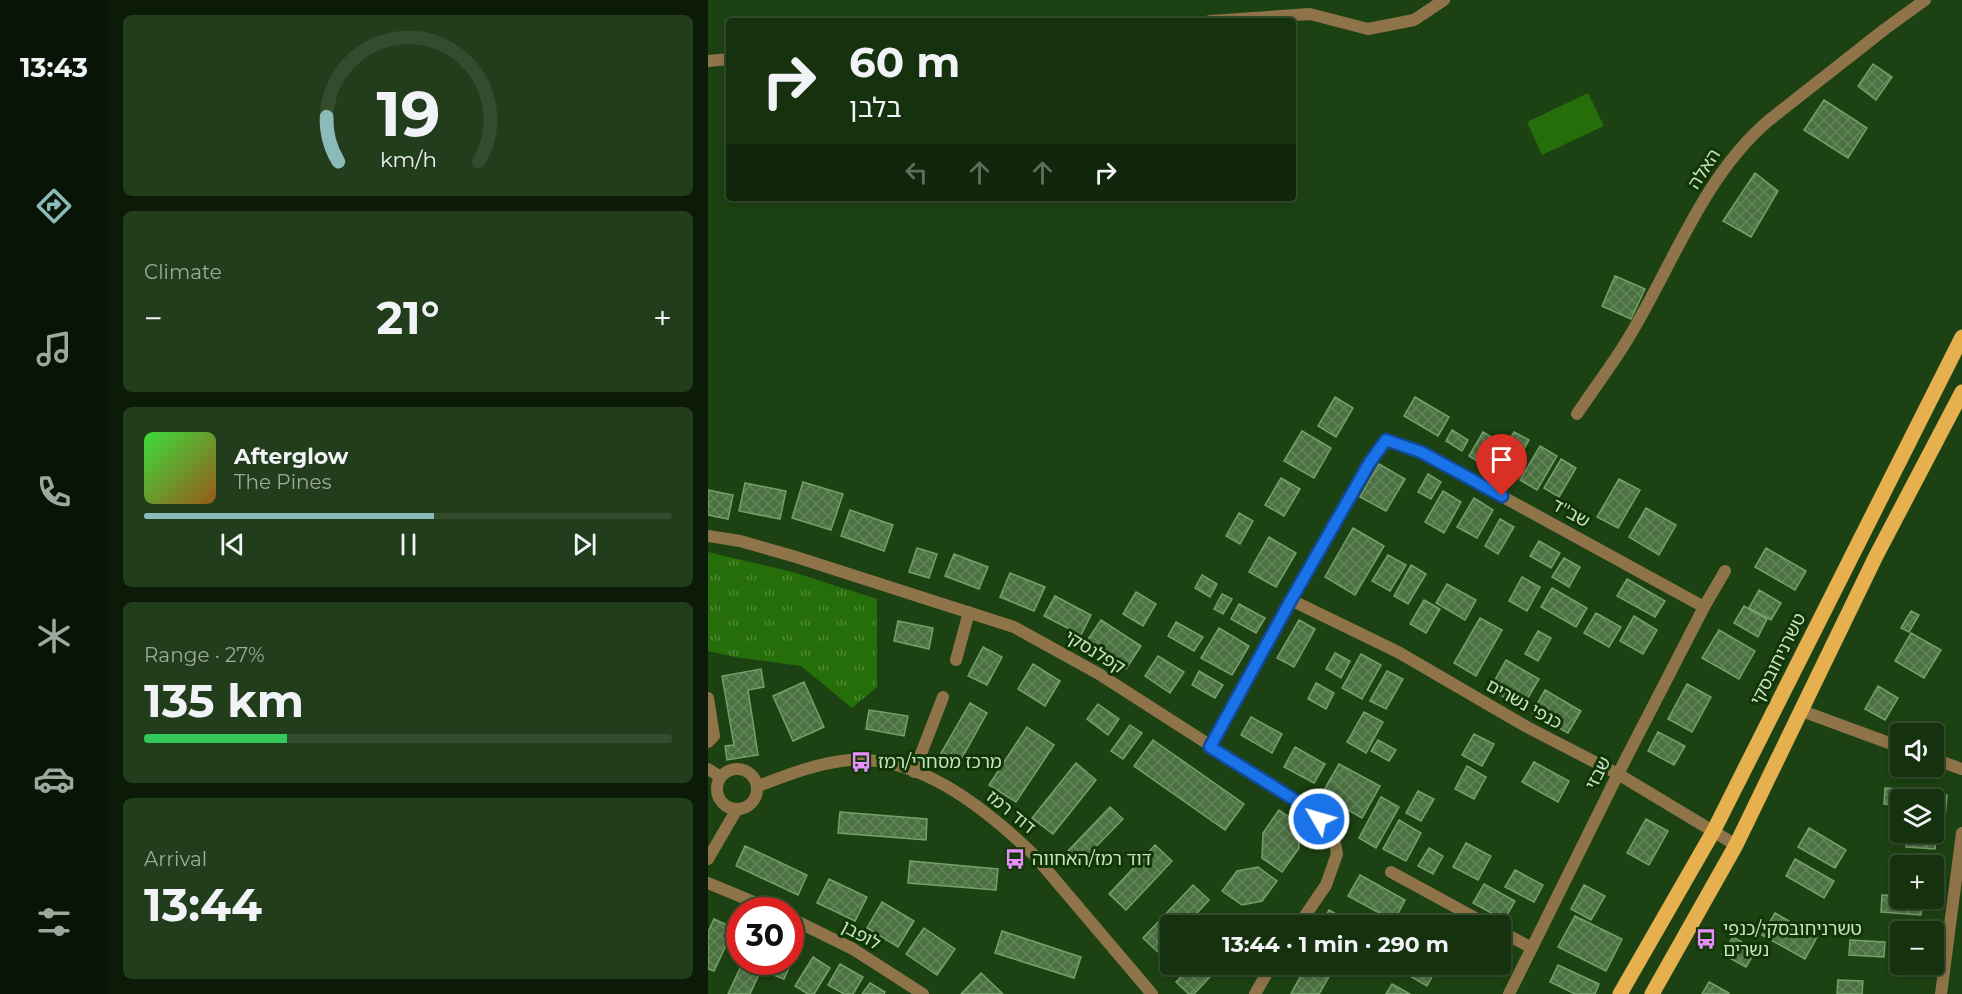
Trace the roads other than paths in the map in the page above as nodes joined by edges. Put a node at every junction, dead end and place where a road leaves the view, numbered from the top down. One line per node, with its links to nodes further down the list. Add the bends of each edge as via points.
1 (1444, 0): 3 (street, via 1414,20 1368,29 1310,14)
2 (1925, 0): 8 (street, האלה, via 1768,121 1732,157 1629,337)
3 (1253, 18)
4 (726, 59): 5 (street)
5 (708, 62)
6 (1962, 336): 29 (main road, טשרניחובסקי)
7 (1962, 392): 17 (main road, via 1876,556)
8 (1577, 414)
9 (708, 536): 13 (street, קפלנסקי, via 796,557)
10 (1725, 571): 12 (street, שבזי)
11 (1291, 600): 12 (street, שב''ד, via 1386,440 1421,452); 20 (street); 25 (street, כנפי נשרים, via 1398,652 1527,727)
12 (1704, 607): 25 (street, שבזי)
13 (969, 612): 14 (street); 20 (street, קפלנסקי, via 1014,627 1099,674)
14 (956, 660)
15 (943, 697): 24 (street)
16 (708, 698): 18 (street, via 714,736)
17 (1802, 711): 19 (street); 31 (main road)
18 (708, 742)
19 (1890, 743)
20 (1210, 747): 36 (street, קפלנסקי, via 1303,805 1333,833 1337,854 1326,885)
21 (1944, 763): 23 (street)
22 (708, 769): 26 (street)
23 (1962, 769)
24 (914, 772): 27 (street, דוד רמז, via 893,763 843,761 806,768); 43 (street, דוד רמז, via 954,789 1019,840)
25 (1618, 774): 29 (street, כנפי נשרים); 40 (street, שבזי)
26 (721, 777): 27 (street, via 731,770 744,769); 28 (street, via 717,788 721,800)
27 (758, 786): 28 (street, via 755,799)
28 (737, 809): 32 (street)
29 (1713, 832): 31 (street, כנפי נשרים); 46 (main road, טשרניחובסקי)
30 (1962, 833): 48 (street)
31 (1736, 845): 47 (main road)
32 (708, 859)
33 (1391, 872): 37 (street)
34 (708, 883): 35 (street)
35 (742, 897)
36 (1306, 915)
37 (1470, 915)
38 (804, 925): 42 (street, לופבן, via 853,949)
39 (1511, 937): 40 (street)
40 (1532, 948): 45 (street, שבזי)
41 (1266, 975): 44 (street)
42 (918, 990)
43 (1152, 994)
44 (1255, 994)
45 (1509, 994)
46 (1620, 994)
47 (1652, 994)
48 (1941, 994)

